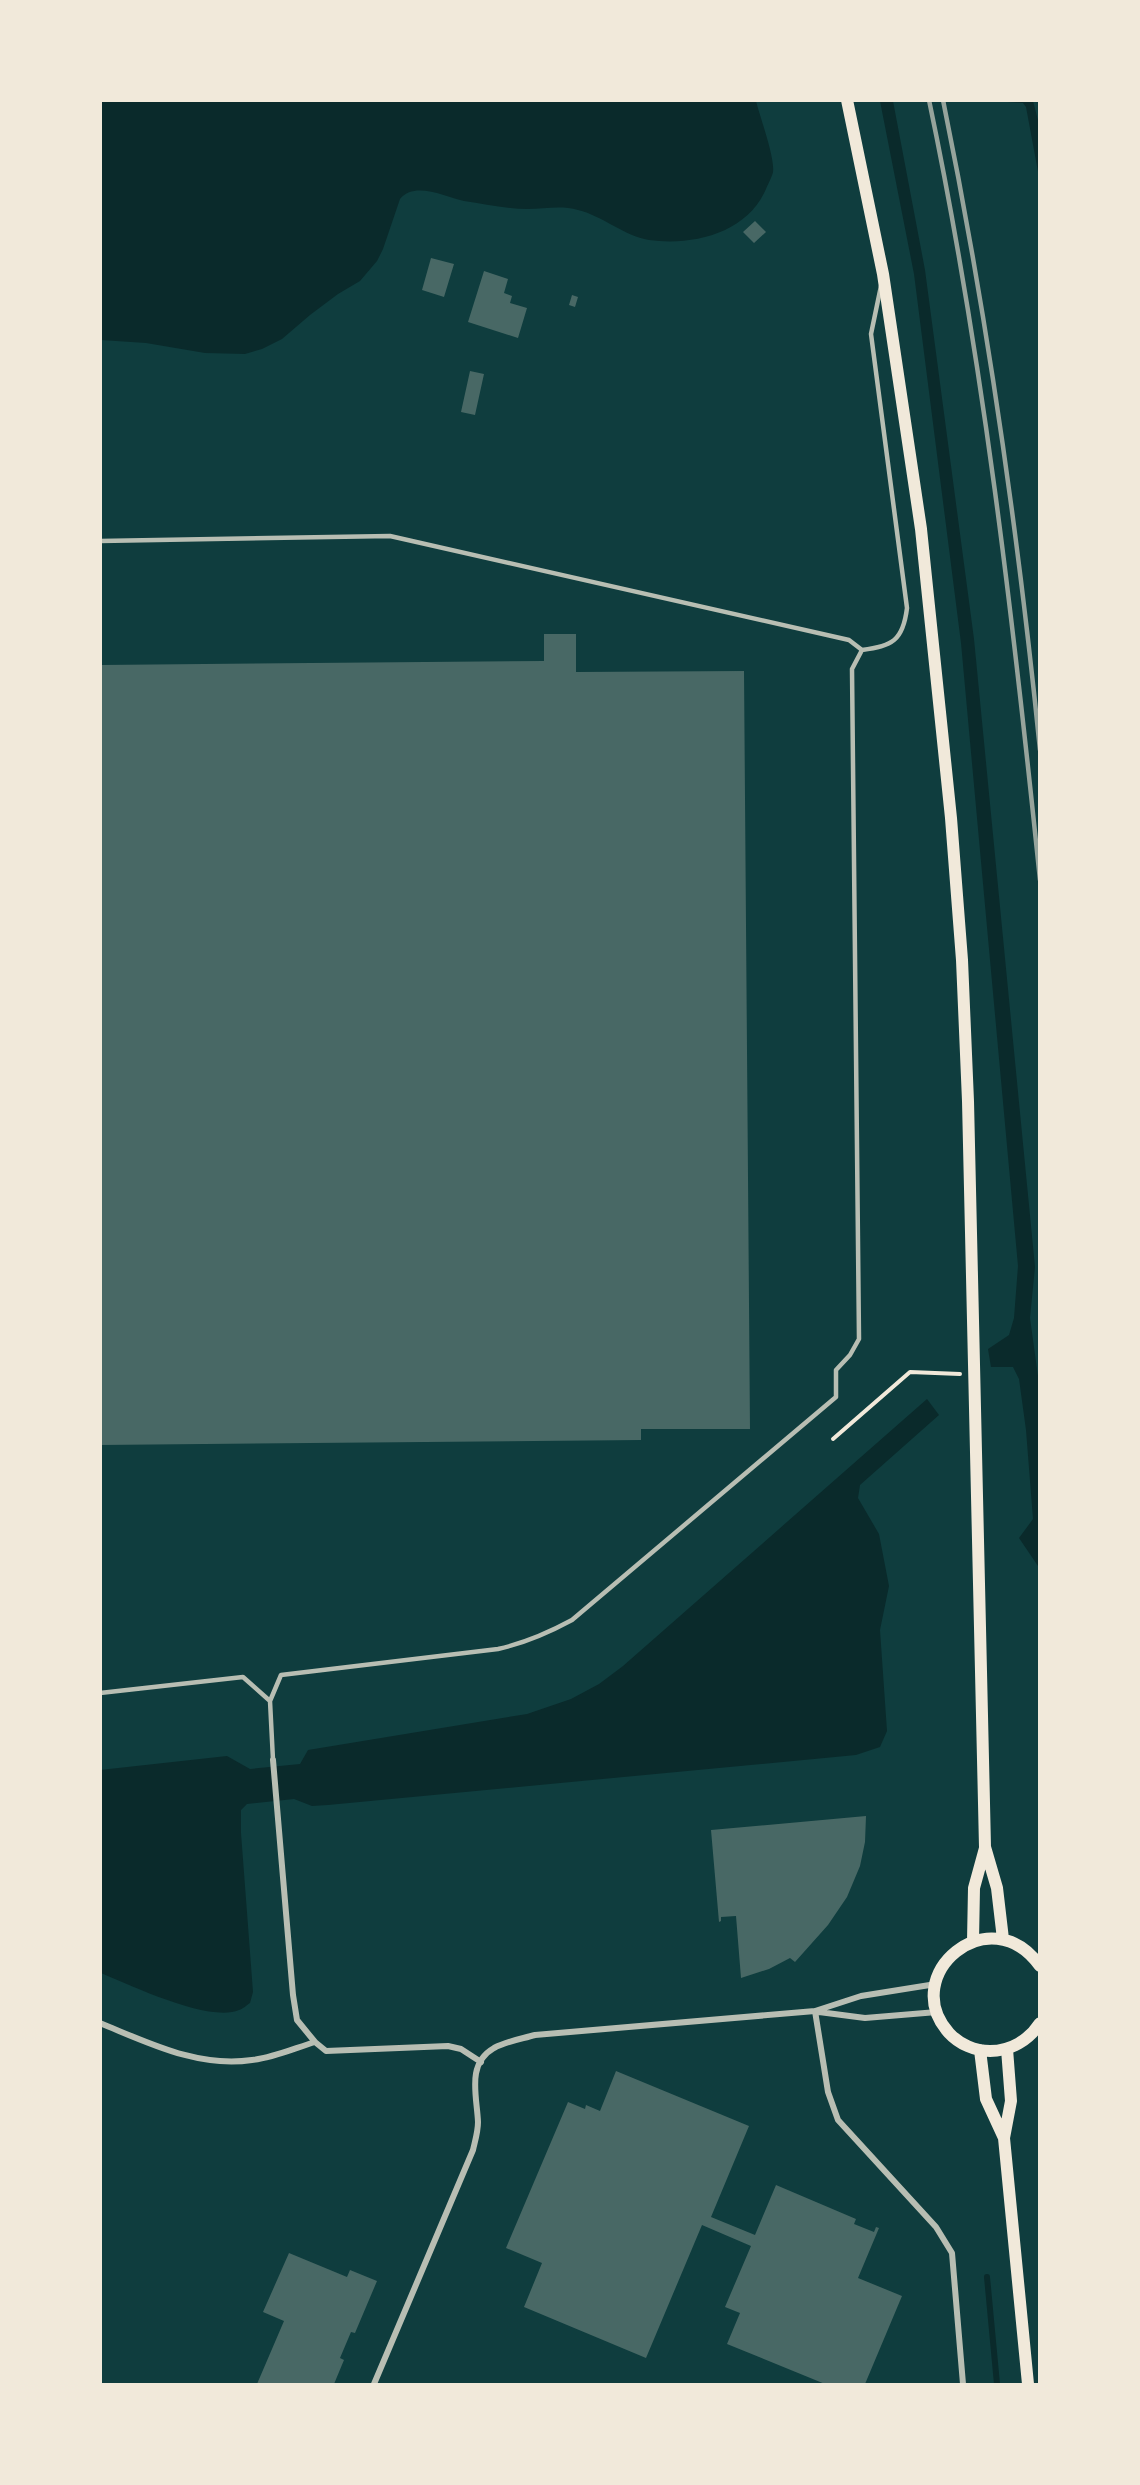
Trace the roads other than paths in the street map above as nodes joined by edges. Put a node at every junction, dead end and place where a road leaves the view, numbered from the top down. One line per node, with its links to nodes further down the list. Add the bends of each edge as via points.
1 (847, 100): 2 (main road)
2 (883, 274): 4 (lane, via 871,334 907,608 905,622 894,642); 8 (main road, via 921,529 951,818 963,996)
3 (100, 541): 4 (lane, via 390,536 849,640)
4 (862, 650): 6 (lane, via 852,669 859,1339 836,1370 836,1397 572,1620 526,1642 498,1649 281,1675)
5 (100, 1693): 6 (lane, via 243,1677)
6 (270, 1701): 7 (lane)
7 (273, 1760): 17 (street, via 293,1995 297,2020)
8 (985, 1847): 9 (main road, via 997,1888); 10 (main road, via 974,1888)
9 (1003, 1940): 10 (main road); 11 (main road, via 1028,1952)
10 (974, 1941): 12 (main road, via 949,1957)
11 (1040, 1966)
12 (936, 1984): 13 (street, via 861,1996); 14 (main road)
13 (815, 2011): 14 (street, via 865,2018); 20 (street, via 535,2035 496,2047); 23 (street, via 828,2092 838,2120 936,2227 952,2253)
14 (937, 2012): 19 (main road, via 954,2037)
15 (100, 2023): 17 (street, via 175,2053 218,2063 254,2060)
16 (1040, 2023): 18 (main road, via 1024,2041)
17 (315, 2042): 20 (street, via 326,2051 448,2046)
18 (1007, 2049): 19 (main road); 21 (main road, via 1011,2101)
19 (980, 2050): 21 (main road, via 986,2099)
20 (481, 2062): 22 (street, via 474,2084 478,2122 472,2150)
21 (1004, 2138): 24 (main road)
22 (374, 2385)
23 (963, 2385)
24 (1028, 2385)

